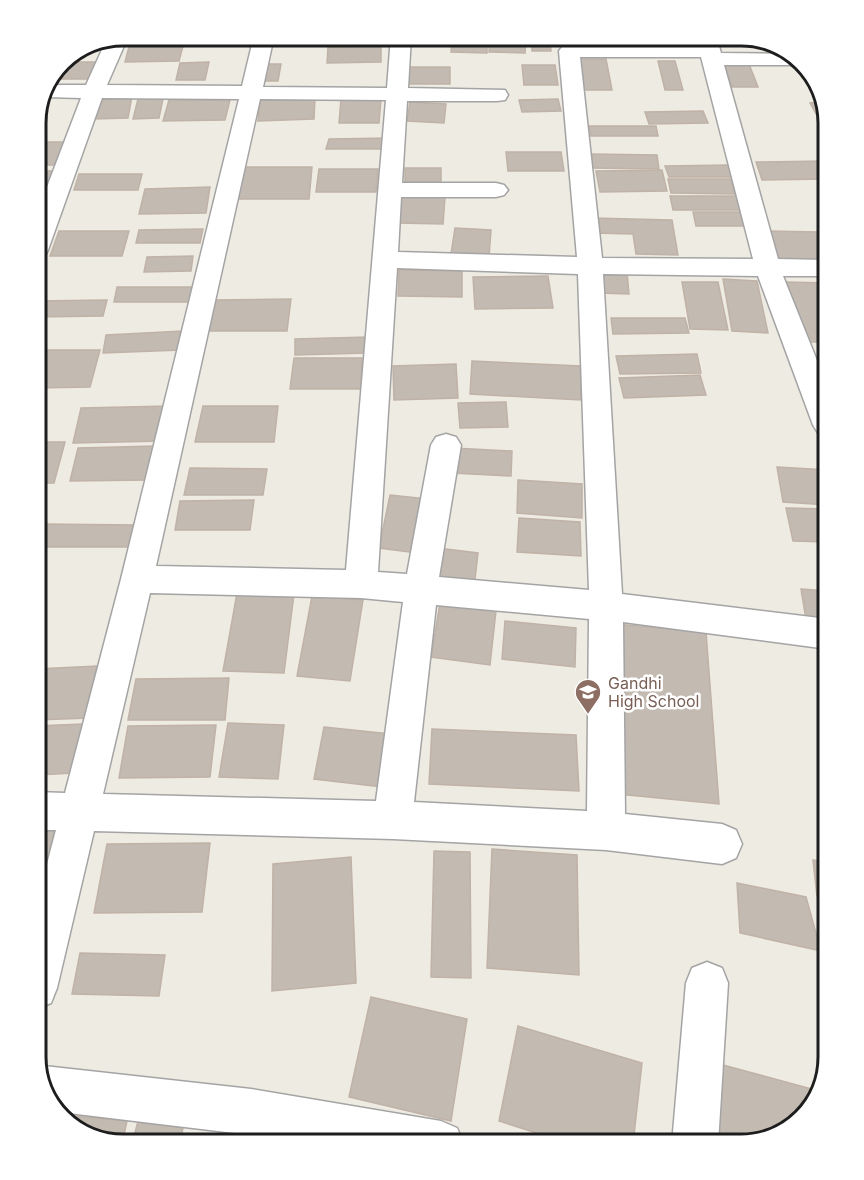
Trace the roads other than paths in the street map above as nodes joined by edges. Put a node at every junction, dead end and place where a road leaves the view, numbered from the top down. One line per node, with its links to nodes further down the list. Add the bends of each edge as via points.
1 (262, 46): 8 (street)
2 (400, 46): 9 (street)
3 (113, 47): 7 (street)
4 (710, 49): 5 (street); 15 (street, via 569,51); 17 (street)
5 (780, 58)
6 (53, 91): 7 (street)
7 (94, 91): 8 (street); 13 (street)
8 (251, 92): 9 (street); 20 (street)
9 (396, 95): 10 (street); 11 (street)
10 (497, 95)
11 (389, 190): 12 (street); 14 (street)
12 (496, 190)
13 (47, 220)
14 (386, 261): 15 (street); 21 (street)
15 (590, 266): 17 (street); 23 (street)
16 (818, 268): 17 (street)
17 (768, 269): 18 (street)
18 (818, 399)
19 (446, 445): 22 (street)
20 (137, 579): 21 (street); 26 (street)
21 (361, 584): 22 (street)
22 (421, 589): 23 (street); 27 (street)
23 (606, 606): 24 (street); 28 (street)
24 (818, 633)
25 (46, 811): 26 (street)
26 (78, 811): 27 (street); 30 (street)
27 (393, 820): 28 (street)
28 (606, 831): 29 (street)
29 (722, 844)
30 (46, 945)
31 (706, 983): 34 (street)
32 (54, 1089): 33 (street, via 251,1112)
33 (371, 1133)
34 (696, 1134)

